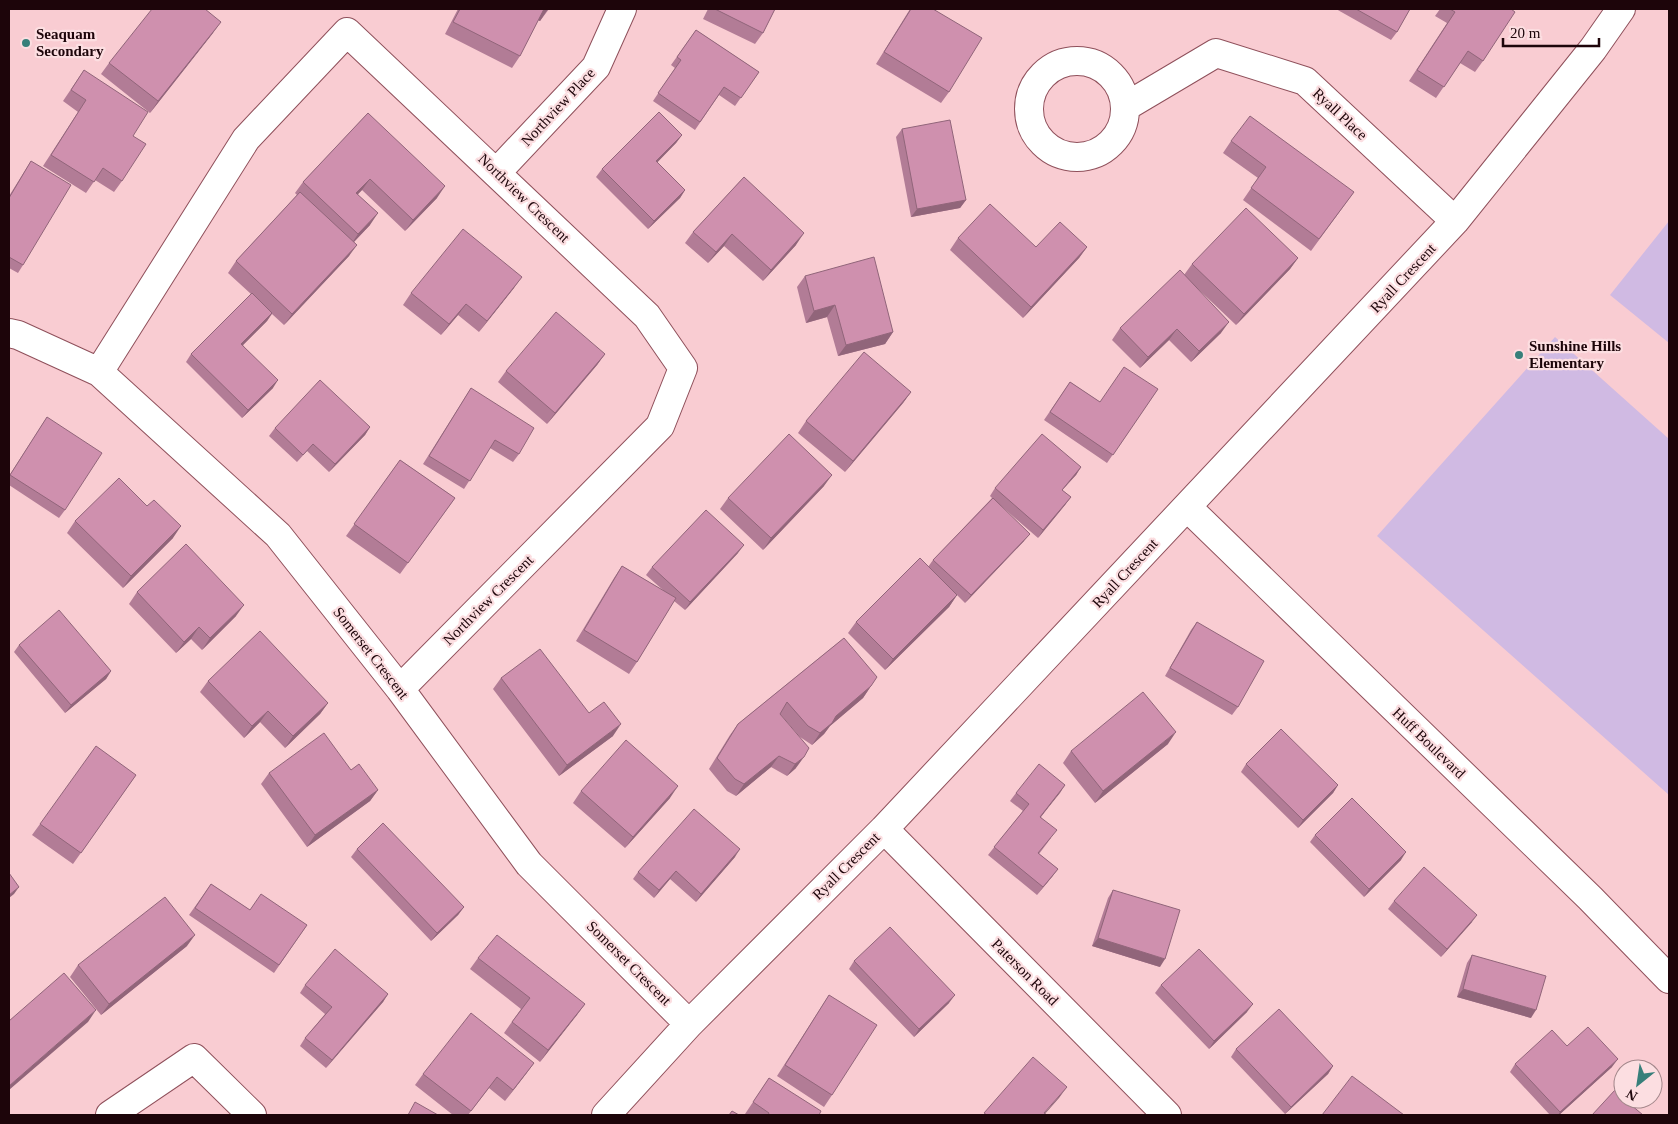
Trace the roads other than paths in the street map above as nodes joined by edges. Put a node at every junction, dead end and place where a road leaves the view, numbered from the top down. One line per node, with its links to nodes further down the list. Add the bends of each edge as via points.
1 (622, 9): 4 (street, Northview Place, via 596,67)
2 (1620, 9): 5 (street, Ryall Crescent, via 1593,49)
3 (1125, 107): 5 (street, Ryall Place, via 1216,53 1306,81)
4 (497, 172): 7 (street, Northview Crescent, via 348,32 246,139); 9 (street, Northview Crescent, via 648,316 683,368 660,426)
5 (1455, 221): 8 (street, Ryall Crescent)
6 (9, 333): 7 (street, Somerset Crescent)
7 (99, 372): 9 (street, Somerset Crescent, via 278,535)
8 (1187, 508): 10 (street, Ryall Crescent); 11 (street, Huff Boulevard, via 1590,898)
9 (400, 689): 12 (street, Somerset Crescent, via 529,864)
10 (884, 829): 12 (street, Ryall Crescent); 16 (street, Paterson Road)
11 (1669, 979)
12 (690, 1024): 15 (street, Ryall Crescent)
13 (110, 1115): 14 (street, via 194,1058)
14 (252, 1115)
15 (606, 1115)
16 (1167, 1115)

